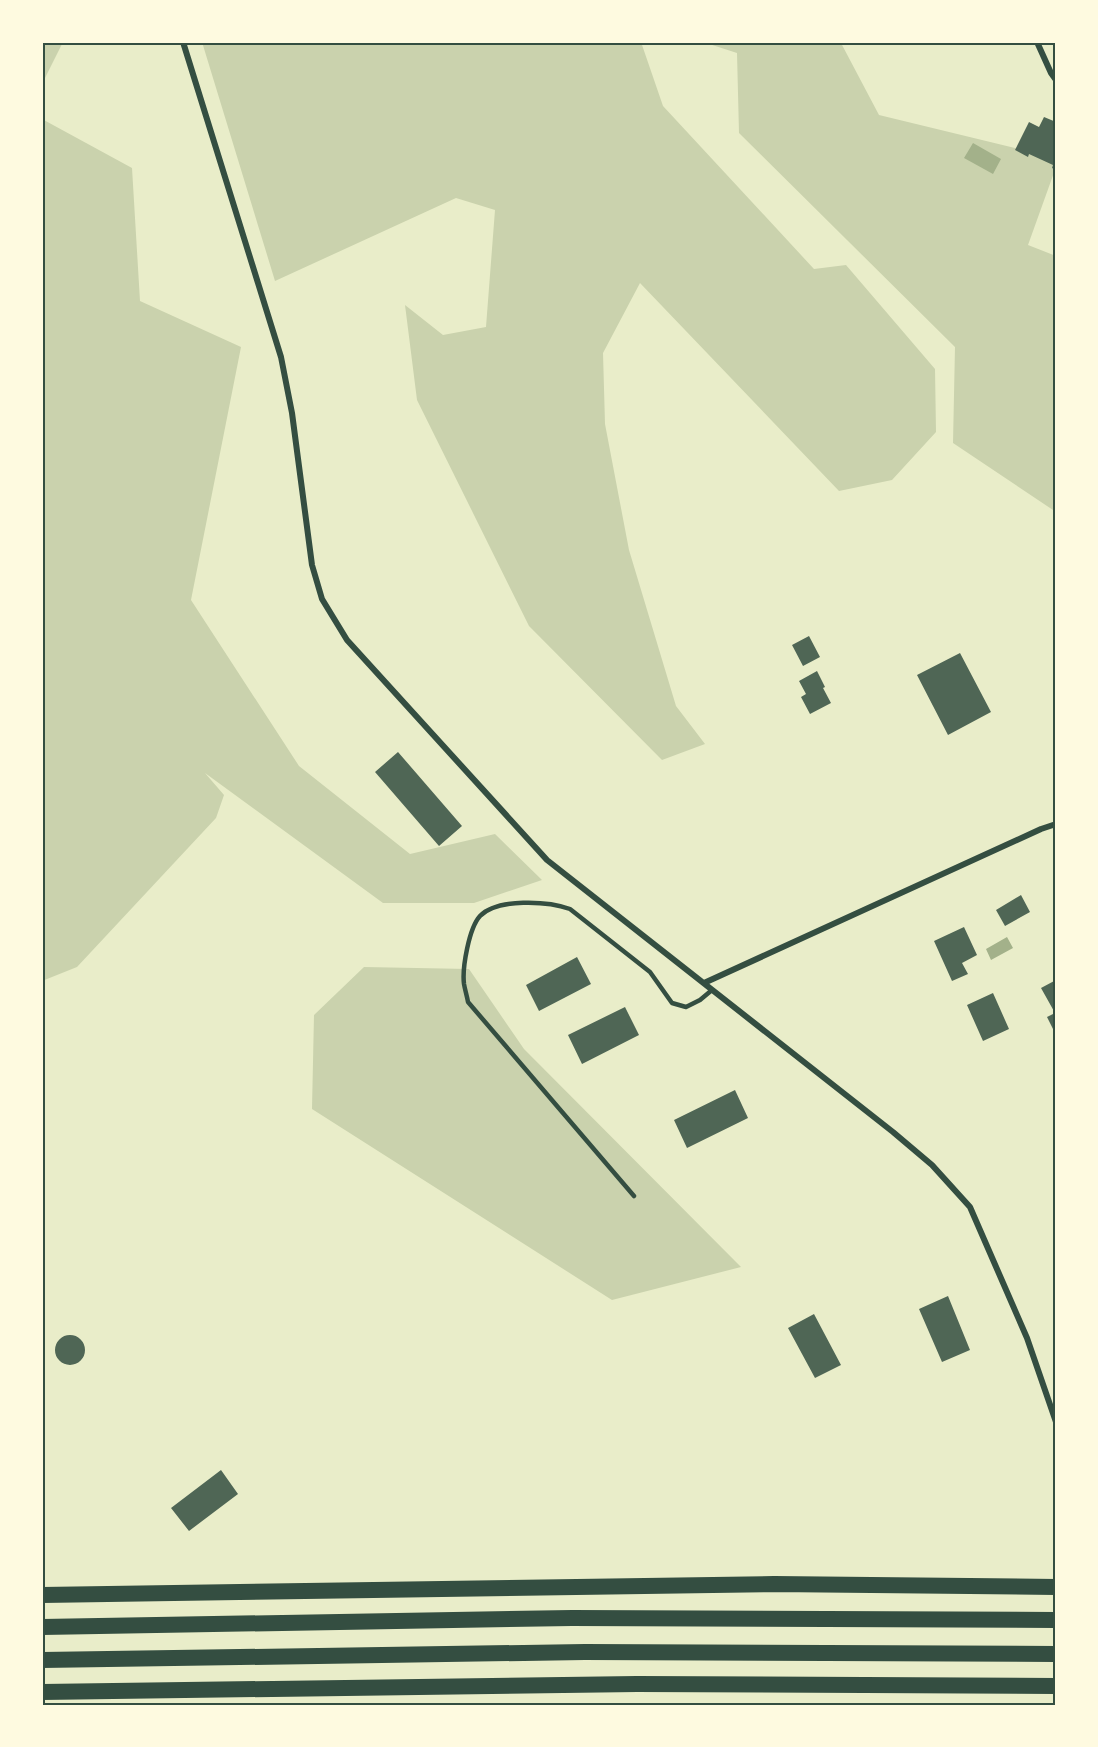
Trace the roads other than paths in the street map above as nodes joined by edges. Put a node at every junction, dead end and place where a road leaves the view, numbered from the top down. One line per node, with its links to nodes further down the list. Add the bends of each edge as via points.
1 (183, 42): 5 (street, via 281,357 312,565 322,598 347,640 547,860)
2 (1037, 42): 3 (street)
3 (1056, 80)
4 (1056, 824): 5 (street)
5 (704, 983): 6 (street)
6 (712, 990): 7 (lane, via 686,1007 672,1003 651,972 570,909 555,904 490,908 478,918 471,933 463,983 468,1002); 8 (street, via 901,1139 970,1208 1027,1338)
7 (634, 1196)
8 (1056, 1422)
9 (1056, 1587): 10 (highway, via 774,1584)
10 (42, 1594)
11 (1056, 1620): 12 (highway, via 572,1618)
12 (42, 1627)
13 (1056, 1654): 14 (highway, via 585,1652)
14 (42, 1660)
15 (1056, 1686): 16 (highway, via 637,1684)
16 (42, 1692)

